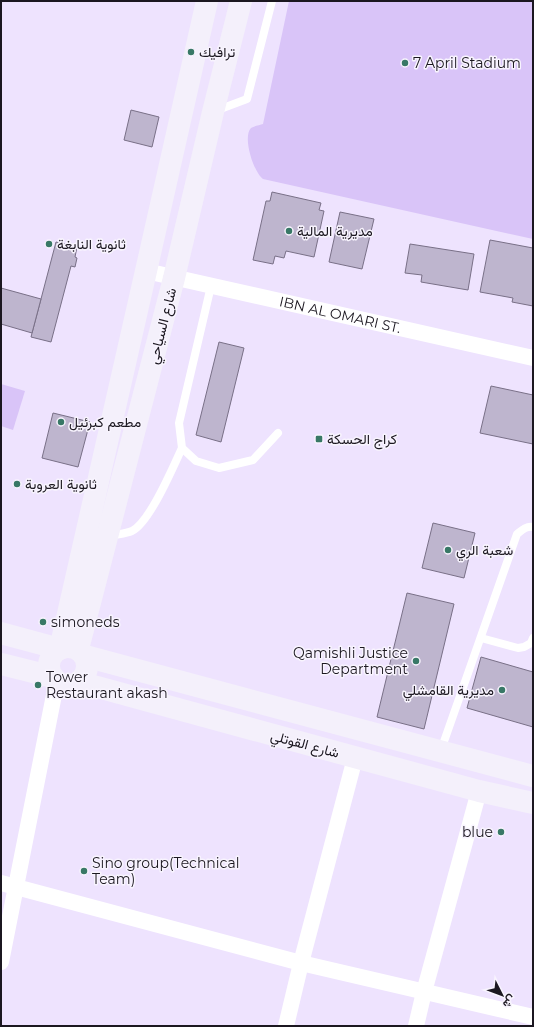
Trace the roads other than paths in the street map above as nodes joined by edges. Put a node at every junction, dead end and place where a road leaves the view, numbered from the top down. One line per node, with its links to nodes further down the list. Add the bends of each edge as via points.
1 (206, 1): 5 (street, شارع السياحي)
2 (241, 1): 4 (street, شارع السياحي)
3 (272, 1): 4 (lane, via 247,99)
4 (213, 112): 6 (street, شارع السياحي)
5 (146, 271): 6 (street, IBN AL OMARI ST.); 16 (street, شارع السياحي)
6 (174, 278): 7 (street, IBN AL OMARI ST.); 12 (street, شارع السياحي)
7 (211, 286): 8 (street, IBN AL OMARI ST.); 10 (lane, via 179,423)
8 (533, 358)
9 (278, 433): 10 (lane, via 253,460 219,468 196,461)
10 (182, 448): 12 (lane, via 158,498 141,523 132,530)
11 (533, 527): 14 (lane, via 528,527 517,534)
12 (108, 537): 16 (street, شارع السياحي)
13 (1, 633): 16 (street, شارع القوتلي)
14 (481, 638): 15 (lane, via 518,648 531,643); 19 (lane)
15 (533, 638)
16 (74, 651): 18 (street, via 88,663 87,670 84,677); 18 (street, via 55,653 49,664 50,671); 19 (street, شارع القوتلي)
17 (1, 664): 18 (street, شارع القوتلي)
18 (65, 681): 20 (street, شارع القوتلي); 24 (street, via 54,695)
19 (440, 751): 21 (street, شارع القوتلي)
20 (355, 758): 22 (street, شارع القوتلي); 26 (street)
21 (533, 776)
22 (479, 791): 23 (street, شارع القوتلي); 27 (street)
23 (533, 804)
24 (8, 885): 25 (street); 26 (street)
25 (1, 962)
26 (301, 963): 27 (street); 29 (street)
27 (424, 992): 28 (street); 30 (street)
28 (533, 1016)
29 (286, 1026)
30 (416, 1026)

